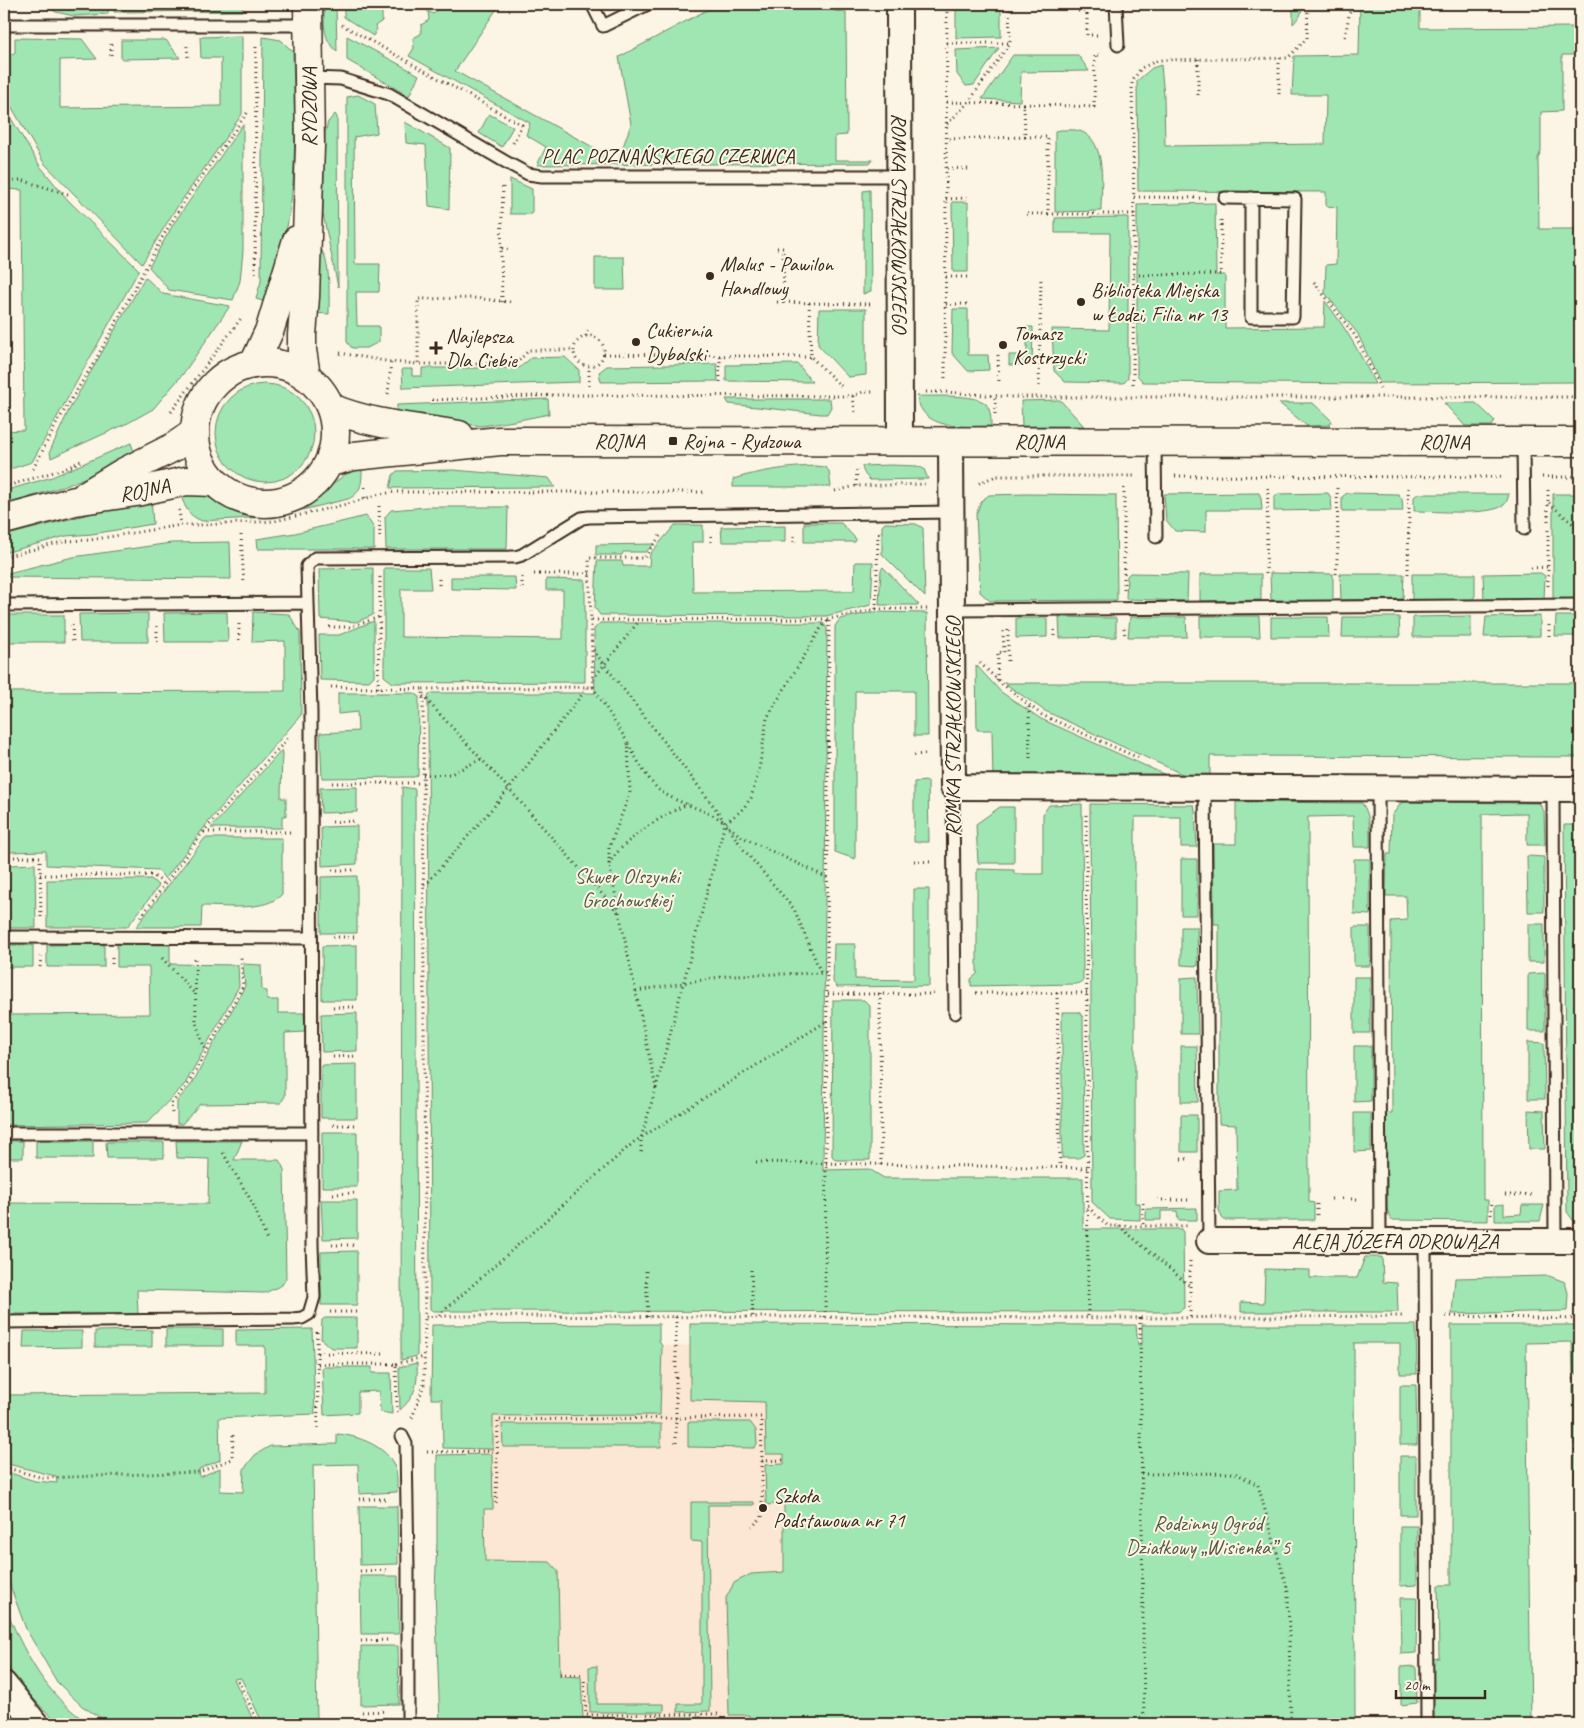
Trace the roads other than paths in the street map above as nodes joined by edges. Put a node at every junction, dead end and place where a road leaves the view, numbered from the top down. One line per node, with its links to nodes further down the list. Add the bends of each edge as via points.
1 (592, 4): 2 (lane, via 603,26)
2 (648, 4)
3 (898, 4): 9 (street, ROMKA STRZAŁKOWSKIEGO)
4 (1116, 4): 7 (lane)
5 (309, 14): 6 (lane, via 256,25); 8 (street, RYDZOWA)
6 (4, 25)
7 (1118, 45)
8 (310, 78): 9 (lane, PLAC POZNAŃSKIEGO CZERWCA, via 341,79 389,94 528,174); 12 (street, RYDZOWA)
9 (899, 176): 18 (street, ROMKA STRZAŁKOWSKIEGO)
10 (1223, 198): 11 (lane)
11 (1251, 198): 11 (lane, via 1251,317 1294,317 1295,199)
12 (307, 210): 13 (street, RYDZOWA, via 270,329); 14 (street, RYDZOWA, via 302,335)
13 (254, 364): 14 (street, via 281,364); 16 (street, via 240,368 217,382 201,405)
14 (306, 376): 15 (street, via 321,390)
15 (331, 408): 17 (street, ROJNA, via 385,424); 23 (street, via 336,435)
16 (194, 432): 24 (street, via 199,458); 25 (street, ROJNA, via 174,447)
17 (500, 440): 18 (street, ROJNA); 23 (street, ROJNA, via 354,456)
18 (900, 442): 19 (street, ROJNA)
19 (951, 442): 20 (street, ROJNA); 26 (street, ROMKA STRZAŁKOWSKIEGO)
20 (1155, 442): 21 (street, ROJNA); 29 (lane)
21 (1523, 442): 22 (street, ROJNA); 28 (lane)
22 (1580, 442)
23 (330, 462): 24 (street, via 314,485 277,503 263,504 236,498)
24 (214, 482): 25 (street, ROJNA, via 186,481)
25 (74, 501): 27 (street, ROJNA)
26 (952, 512): 30 (lane, via 582,518 515,557 315,558 307,566); 33 (street, ROMKA STRZAŁKOWSKIEGO)
27 (4, 520)
28 (1524, 529)
29 (1156, 537)
30 (308, 603): 31 (lane); 40 (lane)
31 (4, 605)
32 (1580, 605): 33 (lane)
33 (952, 610): 34 (street, ROMKA STRZAŁKOWSKIEGO)
34 (953, 787): 35 (street); 41 (lane, ROMKA STRZAŁKOWSKIEGO)
35 (1205, 788): 36 (street); 44 (lane)
36 (1378, 788): 37 (street); 45 (lane)
37 (1553, 789): 38 (street); 47 (lane)
38 (1580, 789)
39 (4, 937): 40 (lane)
40 (311, 938): 43 (lane)
41 (955, 1013)
42 (4, 1133): 43 (lane)
43 (312, 1133): 49 (lane, via 314,1297 309,1314 292,1319)
44 (1209, 1241): 45 (street, ALEJA JÓZEFA ODROWĄŻA)
45 (1380, 1241): 46 (street, ALEJA JÓZEFA ODROWĄŻA)
46 (1425, 1241): 47 (street, ALEJA JÓZEFA ODROWĄŻA); 54 (lane)
47 (1555, 1241): 48 (street, ALEJA JÓZEFA ODROWĄŻA)
48 (1580, 1242)
49 (4, 1322)
50 (402, 1436): 53 (lane, via 406,1444)
51 (4, 1684): 52 (street)
52 (36, 1724)
53 (408, 1724)
54 (1427, 1724)

